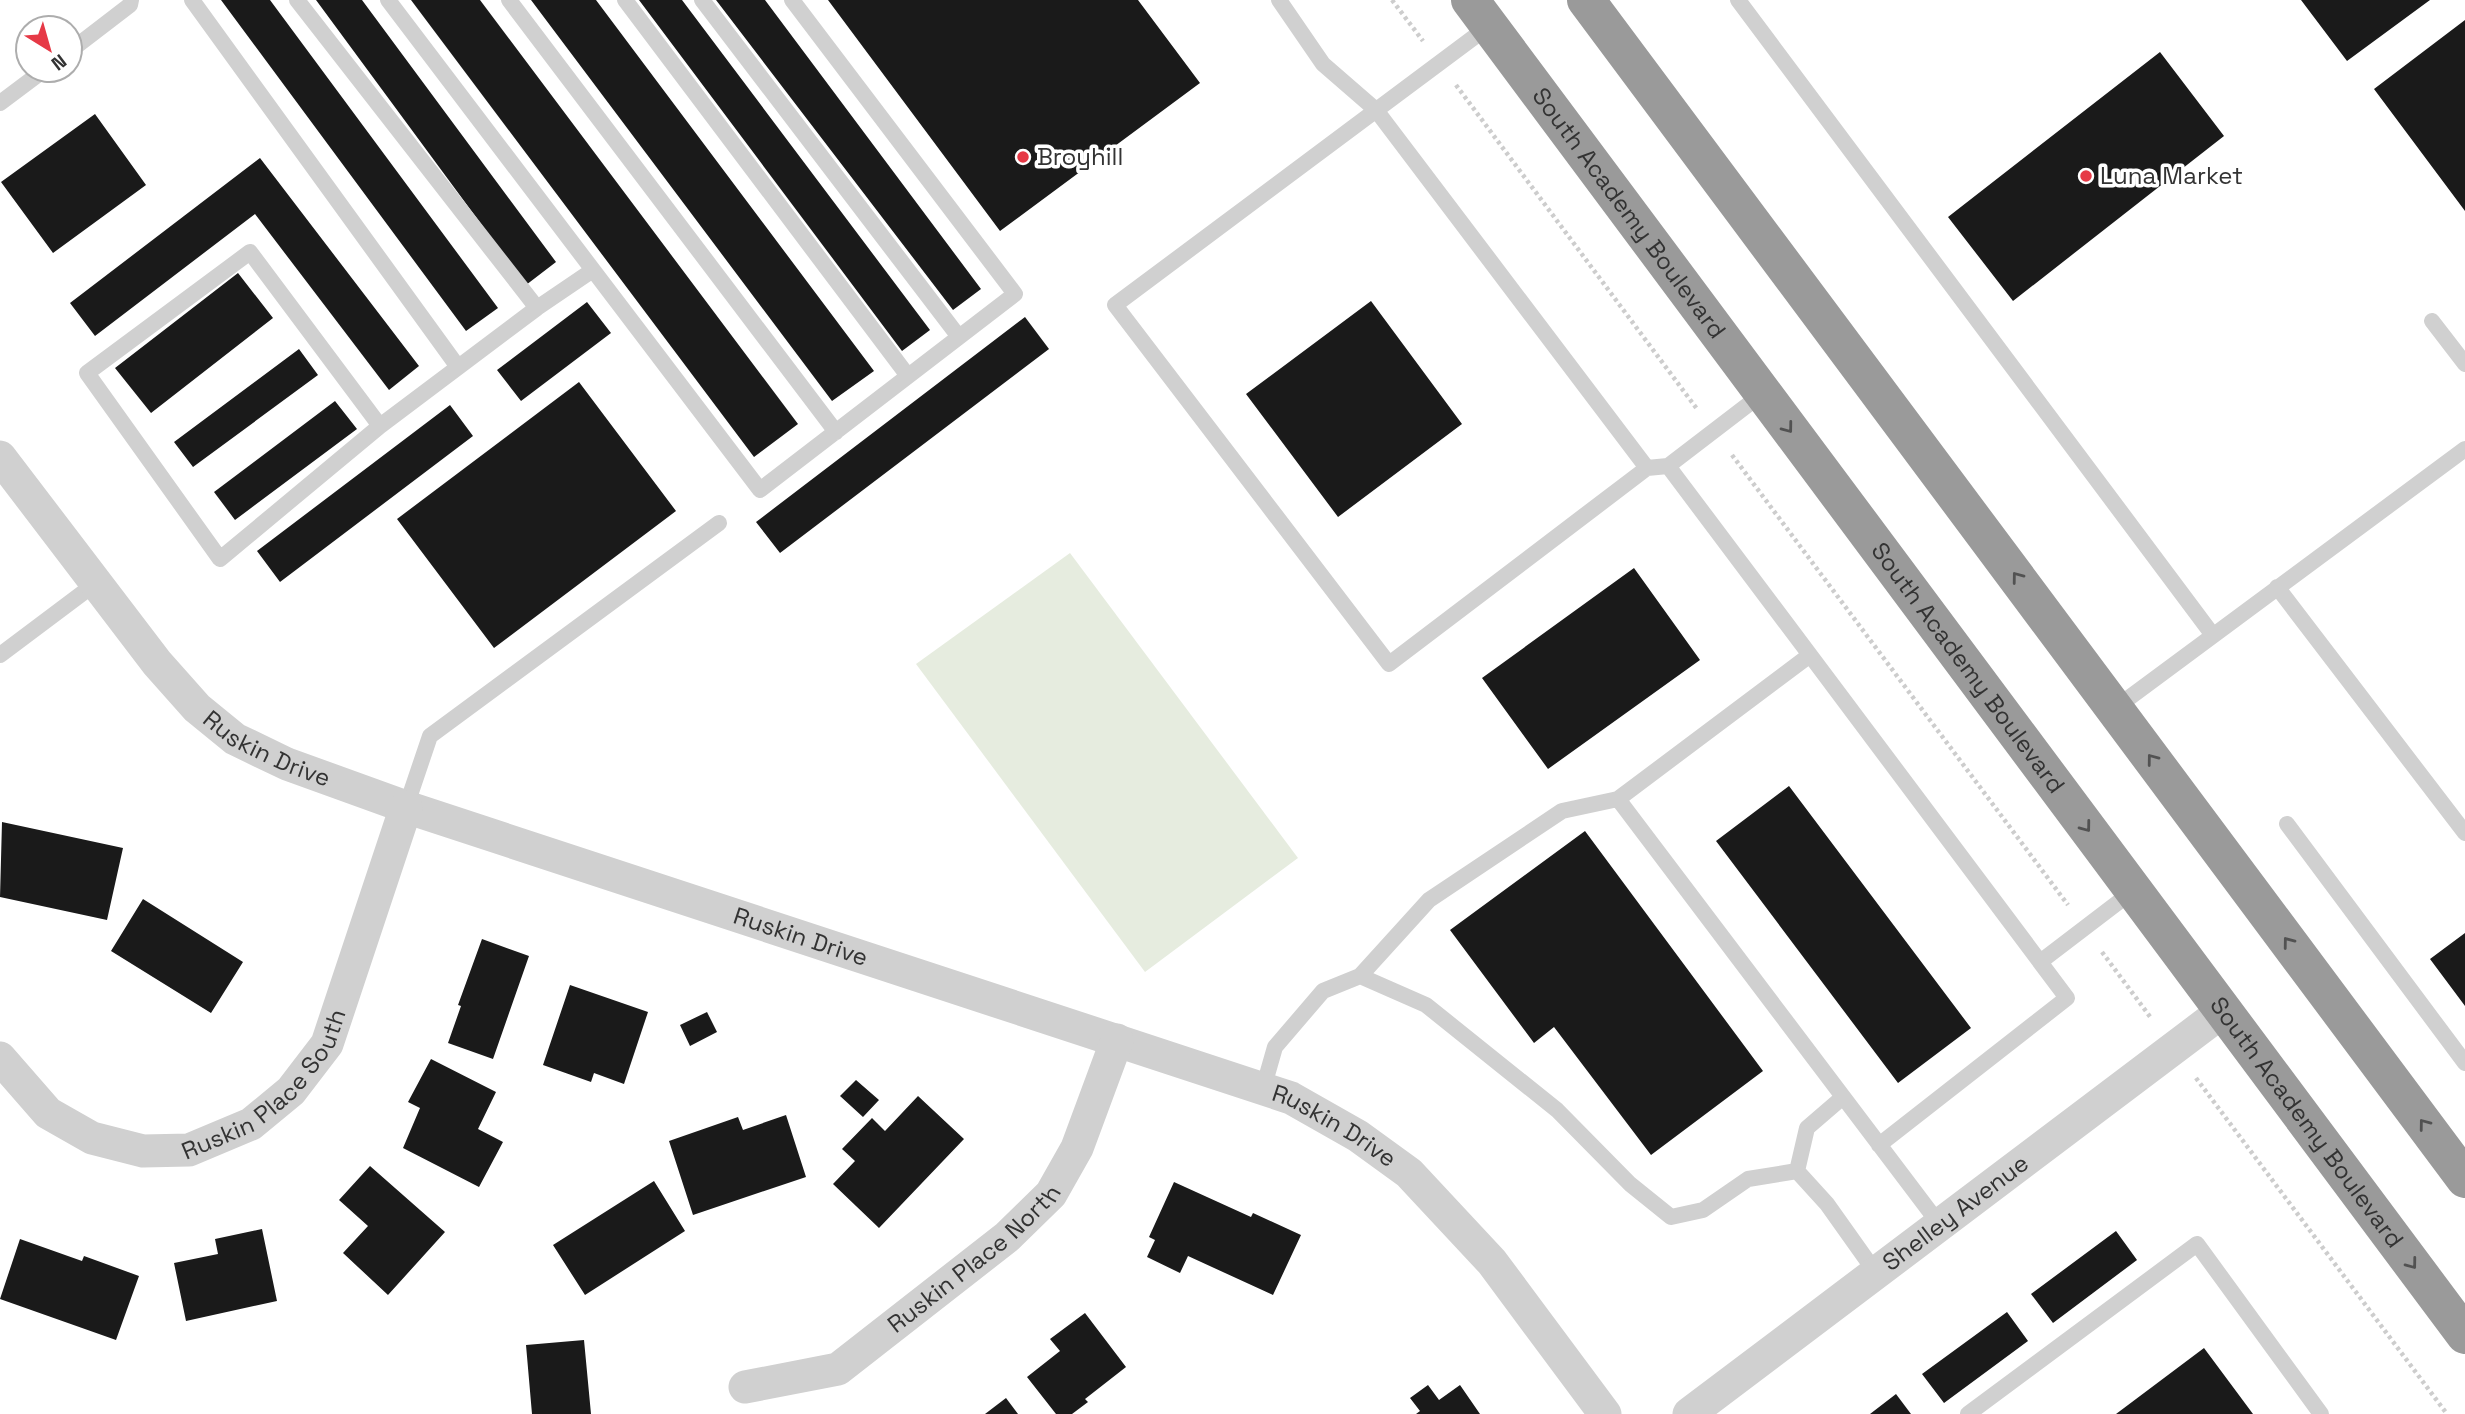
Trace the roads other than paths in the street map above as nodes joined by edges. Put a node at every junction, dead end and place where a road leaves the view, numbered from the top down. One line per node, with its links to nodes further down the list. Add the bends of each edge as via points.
1 (131, 0): 13 (lane, via 131,5)
2 (192, 0): 22 (lane)
3 (297, 0): 18 (lane)
4 (388, 0): 17 (lane)
5 (509, 0): 26 (lane)
6 (625, 0): 23 (lane)
7 (702, 0): 20 (lane)
8 (792, 0): 20 (lane, via 1015,294)
9 (1279, 0): 16 (lane, via 1323,64)
10 (1586, 0): 37 (highway, one-way to 10)
11 (1738, 0): 34 (lane)
12 (1479, 13): 16 (lane, via 1440,63); 24 (highway, South Academy Boulevard)
13 (84, 40)
14 (25, 84): 15 (lane)
15 (0, 103)
16 (1376, 110): 30 (lane); 30 (lane, via 1115,305 1389,664)
17 (593, 270): 18 (lane); 26 (lane, via 760,490)
18 (537, 309): 22 (lane)
19 (2432, 320): 21 (lane)
20 (959, 337): 23 (lane)
21 (2465, 364)
22 (458, 367): 25 (lane)
23 (908, 376): 26 (lane)
24 (1762, 394): 29 (lane); 42 (highway, South Academy Boulevard, one-way to 42)
25 (380, 426): 25 (lane, via 250,252 88,373 220,559)
26 (836, 432)
27 (2465, 449): 33 (lane)
28 (0, 457): 32 (street, Ruskin Drive)
29 (1668, 466): 30 (lane); 36 (lane)
30 (1647, 468)
31 (719, 523): 39 (lane, via 430,736)
32 (96, 583): 35 (lane); 39 (street, Ruskin Drive, via 197,708 235,739 287,764)
33 (2277, 587): 34 (lane); 41 (lane)
34 (2212, 634): 37 (lane)
35 (0, 655)
36 (1810, 655): 38 (lane); 43 (lane)
37 (2114, 709): 53 (highway, one-way to 37)
38 (1618, 799): 44 (lane, via 1562,811 1429,900); 50 (lane)
39 (406, 807): 46 (street, Ruskin Drive); 47 (street, Ruskin Place South, via 327,1044 291,1091 251,1124 189,1150 143,1150 92,1138 48,1113)
40 (2287, 824): 48 (lane)
41 (2465, 833)
42 (2133, 891): 43 (lane); 45 (highway, South Academy Boulevard)
43 (2040, 962): 51 (lane, via 2067,998)
44 (1360, 976): 49 (lane, via 1322,991 1275,1047); 52 (lane, via 1426,1004 1557,1110 1630,1184 1671,1217 1703,1210 1748,1179)
45 (2223, 1012): 54 (street, Shelley Avenue); 56 (highway, South Academy Boulevard, one-way to 56)
46 (1117, 1040): 49 (street, Ruskin Drive); 57 (street, Ruskin Place North, via 1077,1148 1051,1194 1007,1237 838,1369)
47 (0, 1058)
48 (2465, 1063)
49 (1263, 1088): 58 (street, Ruskin Drive, via 1291,1098 1359,1136 1409,1173 1492,1262)
50 (1843, 1097): 51 (lane); 52 (lane, via 1807,1128)
51 (1879, 1145): 54 (lane)
52 (1797, 1171): 55 (lane, via 1827,1204)
53 (2465, 1179)
54 (1940, 1225): 55 (street, Shelley Avenue)
55 (1876, 1273): 59 (street, Shelley Avenue)
56 (2465, 1335)
57 (745, 1387)
58 (1605, 1414)
59 (1689, 1414)
60 (1968, 1414): 61 (lane, via 2197,1244)
61 (2321, 1414)

